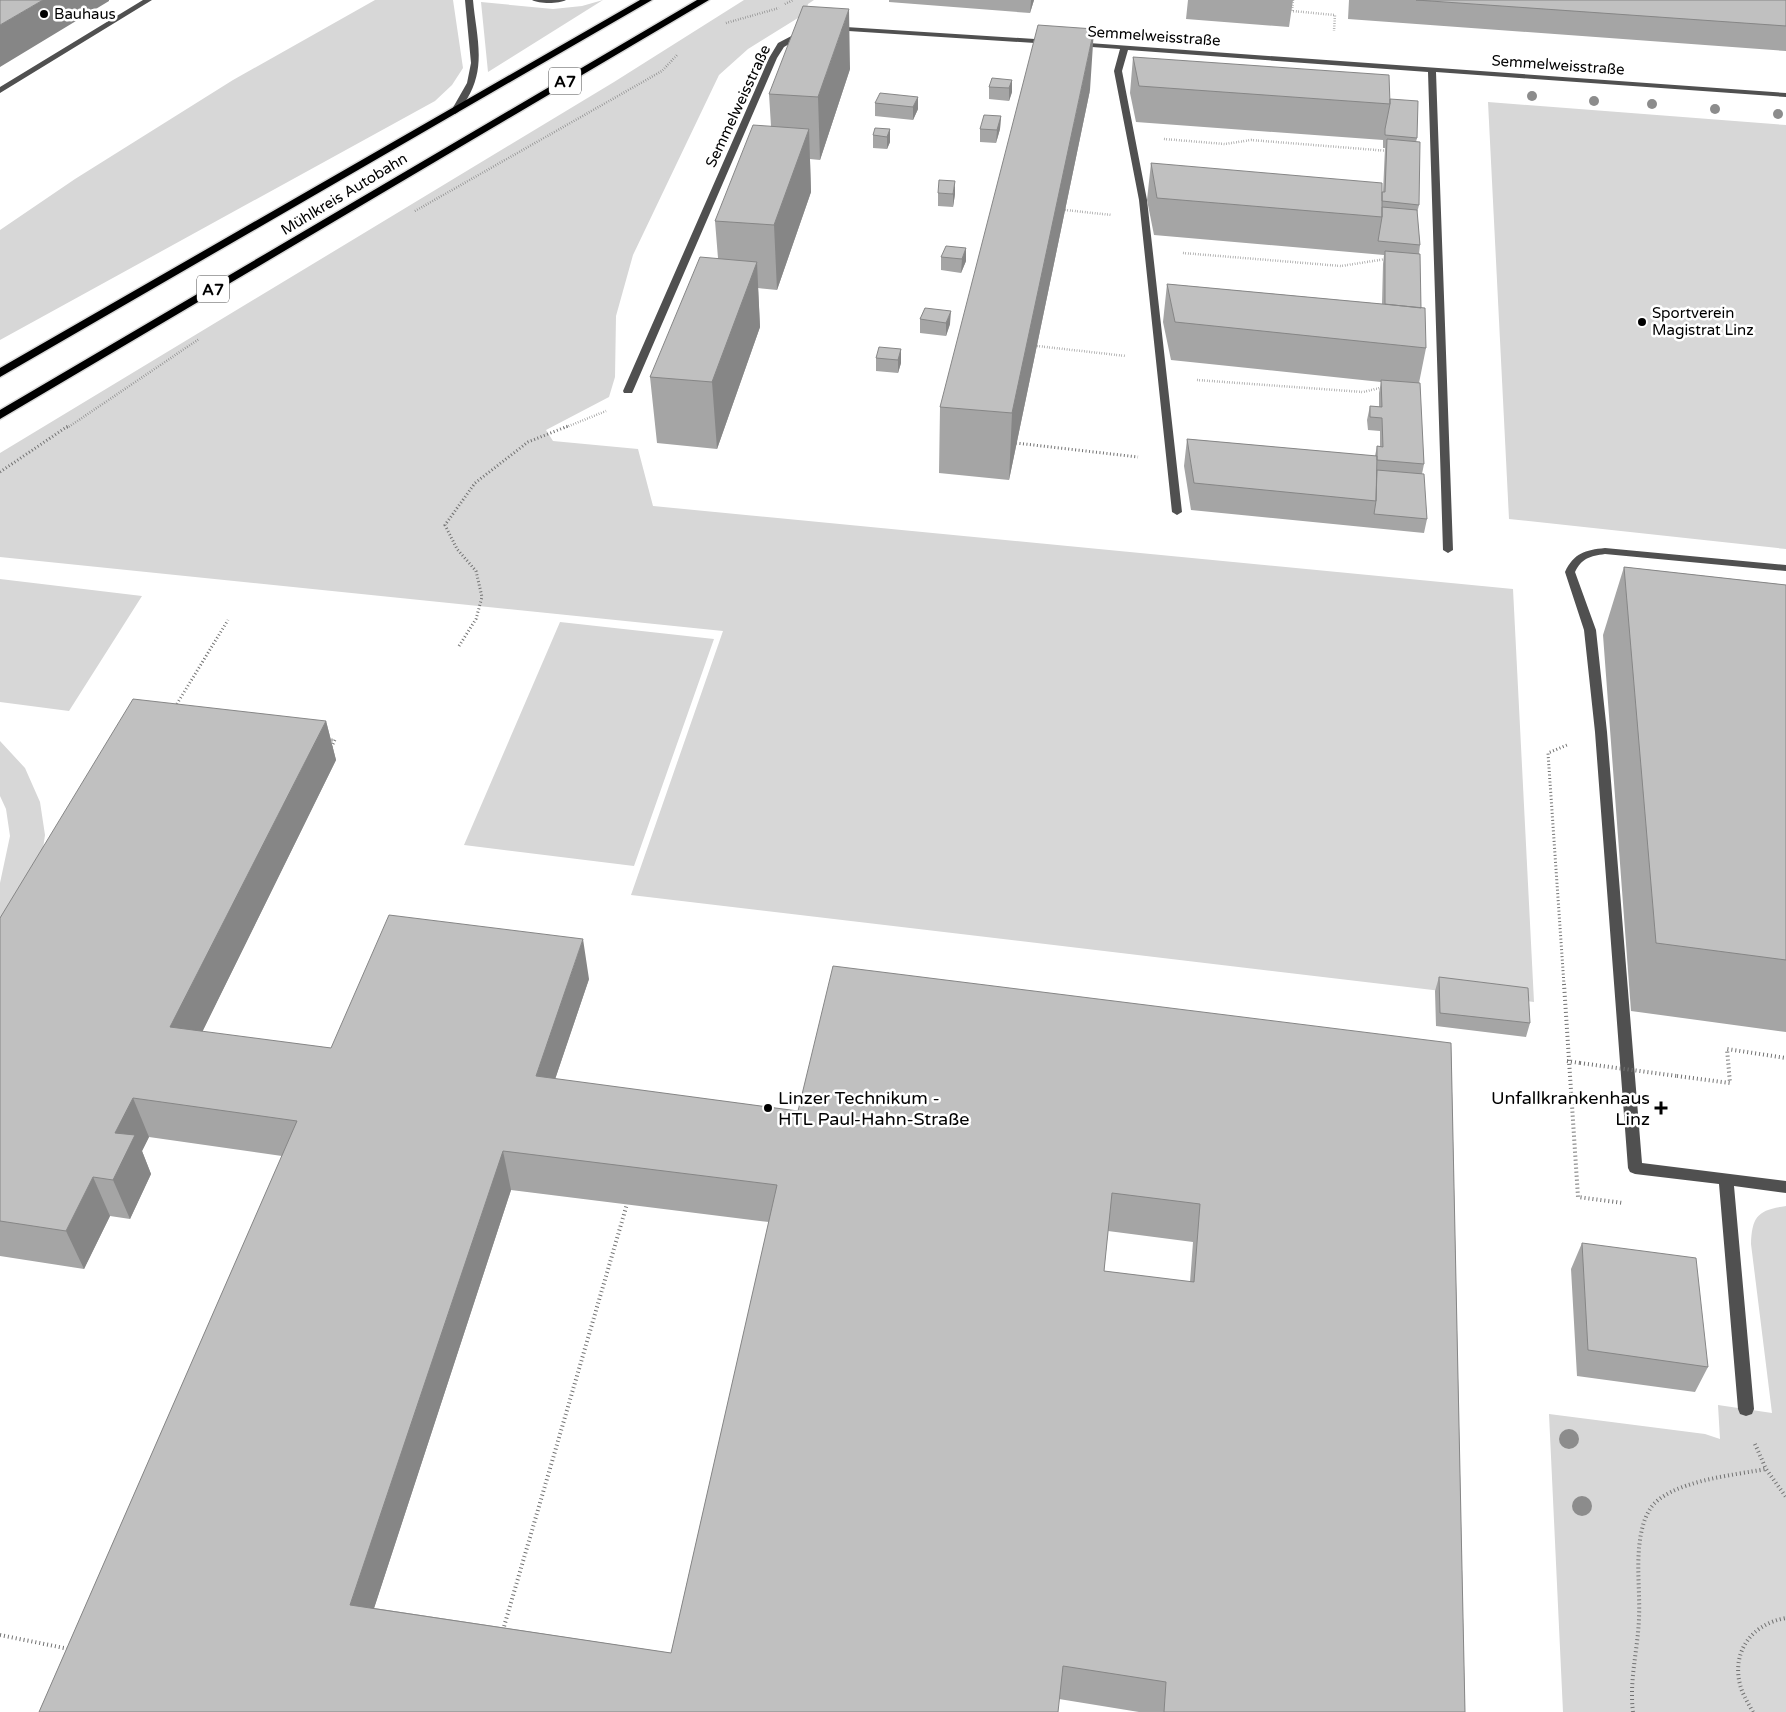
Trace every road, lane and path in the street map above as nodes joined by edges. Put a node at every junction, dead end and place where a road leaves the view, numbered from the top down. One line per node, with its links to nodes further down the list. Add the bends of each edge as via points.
1 (148, 0): 16 (street)
2 (469, 0): 18 (street, via 475,51 474,73)
3 (536, 0): 4 (street)
4 (562, 0)
5 (647, 0): 18 (highway, Mühlkreis Autobahn / A7)
6 (704, 0): 33 (highway, Mühlkreis Autobahn / A7)
7 (1293, 0): 10 (path, via 1292,11 1335,14)
8 (722, 25): 9 (path, via 778,7)
9 (818, 29): 11 (street, Semmelweisstraße, via 864,29); 31 (street, Semmelweisstraße, via 781,45 773,58)
10 (1334, 33)
11 (1057, 43)
12 (1066, 44): 13 (street, Semmelweisstraße)
13 (1124, 48): 15 (street, Semmelweisstraße); 19 (street, via 1118,71)
14 (682, 49): 22 (path, via 662,71)
15 (1432, 70): 17 (street, Semmelweisstraße); 20 (street)
16 (0, 91)
17 (1786, 95)
18 (455, 111): 29 (highway, Mühlkreis Autobahn / A7)
19 (1131, 136): 20 (path, via 1225,144 1251,140); 23 (street)
20 (1435, 154): 25 (street)
21 (1065, 210): 23 (path)
22 (410, 214)
23 (1145, 218): 24 (street)
24 (1148, 250): 25 (path, via 1340,266 1386,259); 28 (street)
25 (1438, 263): 32 (street)
26 (206, 334): 36 (path)
27 (1037, 346): 28 (path)
28 (1160, 359): 30 (street)
29 (0, 373)
30 (1161, 377): 32 (path, via 1339,391 1363,392 1383,387); 35 (street)
31 (628, 391): 41 (path, via 622,400 605,411 528,442 475,483 455,508 445,525 457,549 476,571 482,597 476,619)
32 (1442, 393): 38 (street)
33 (0, 415)
34 (1016, 443): 35 (path)
35 (1171, 460): 37 (street)
36 (0, 472)
37 (1177, 512)
38 (1448, 550)
39 (1786, 568): 43 (street, via 1605,551 1586,553 1575,561 1570,572 1590,630)
40 (228, 620): 42 (path)
41 (459, 646)
42 (173, 712)
43 (1601, 732): 47 (path, via 1548,753); 48 (street, via 1635,1168)
44 (325, 739): 45 (path, via 335,740)
45 (328, 753)
46 (1786, 1058): 47 (path, bridge, via 1726,1049 1730,1083)
47 (1567, 1061): 50 (path)
48 (1726, 1179): 49 (street); 52 (street)
49 (1786, 1187)
50 (1578, 1197)
51 (627, 1204): 57 (path)
52 (1746, 1409): 53 (path, via 1753,1440)
53 (1766, 1469): 54 (path); 59 (path, via 1690,1486 1658,1499 1650,1508 1642,1531 1639,1556)
54 (1786, 1497)
55 (1786, 1618): 60 (path, via 1764,1623 1750,1635 1740,1651 1738,1671 1741,1690)
56 (0, 1635): 58 (path)
57 (500, 1640)
58 (72, 1650)
59 (1633, 1712)
60 (1753, 1712)

